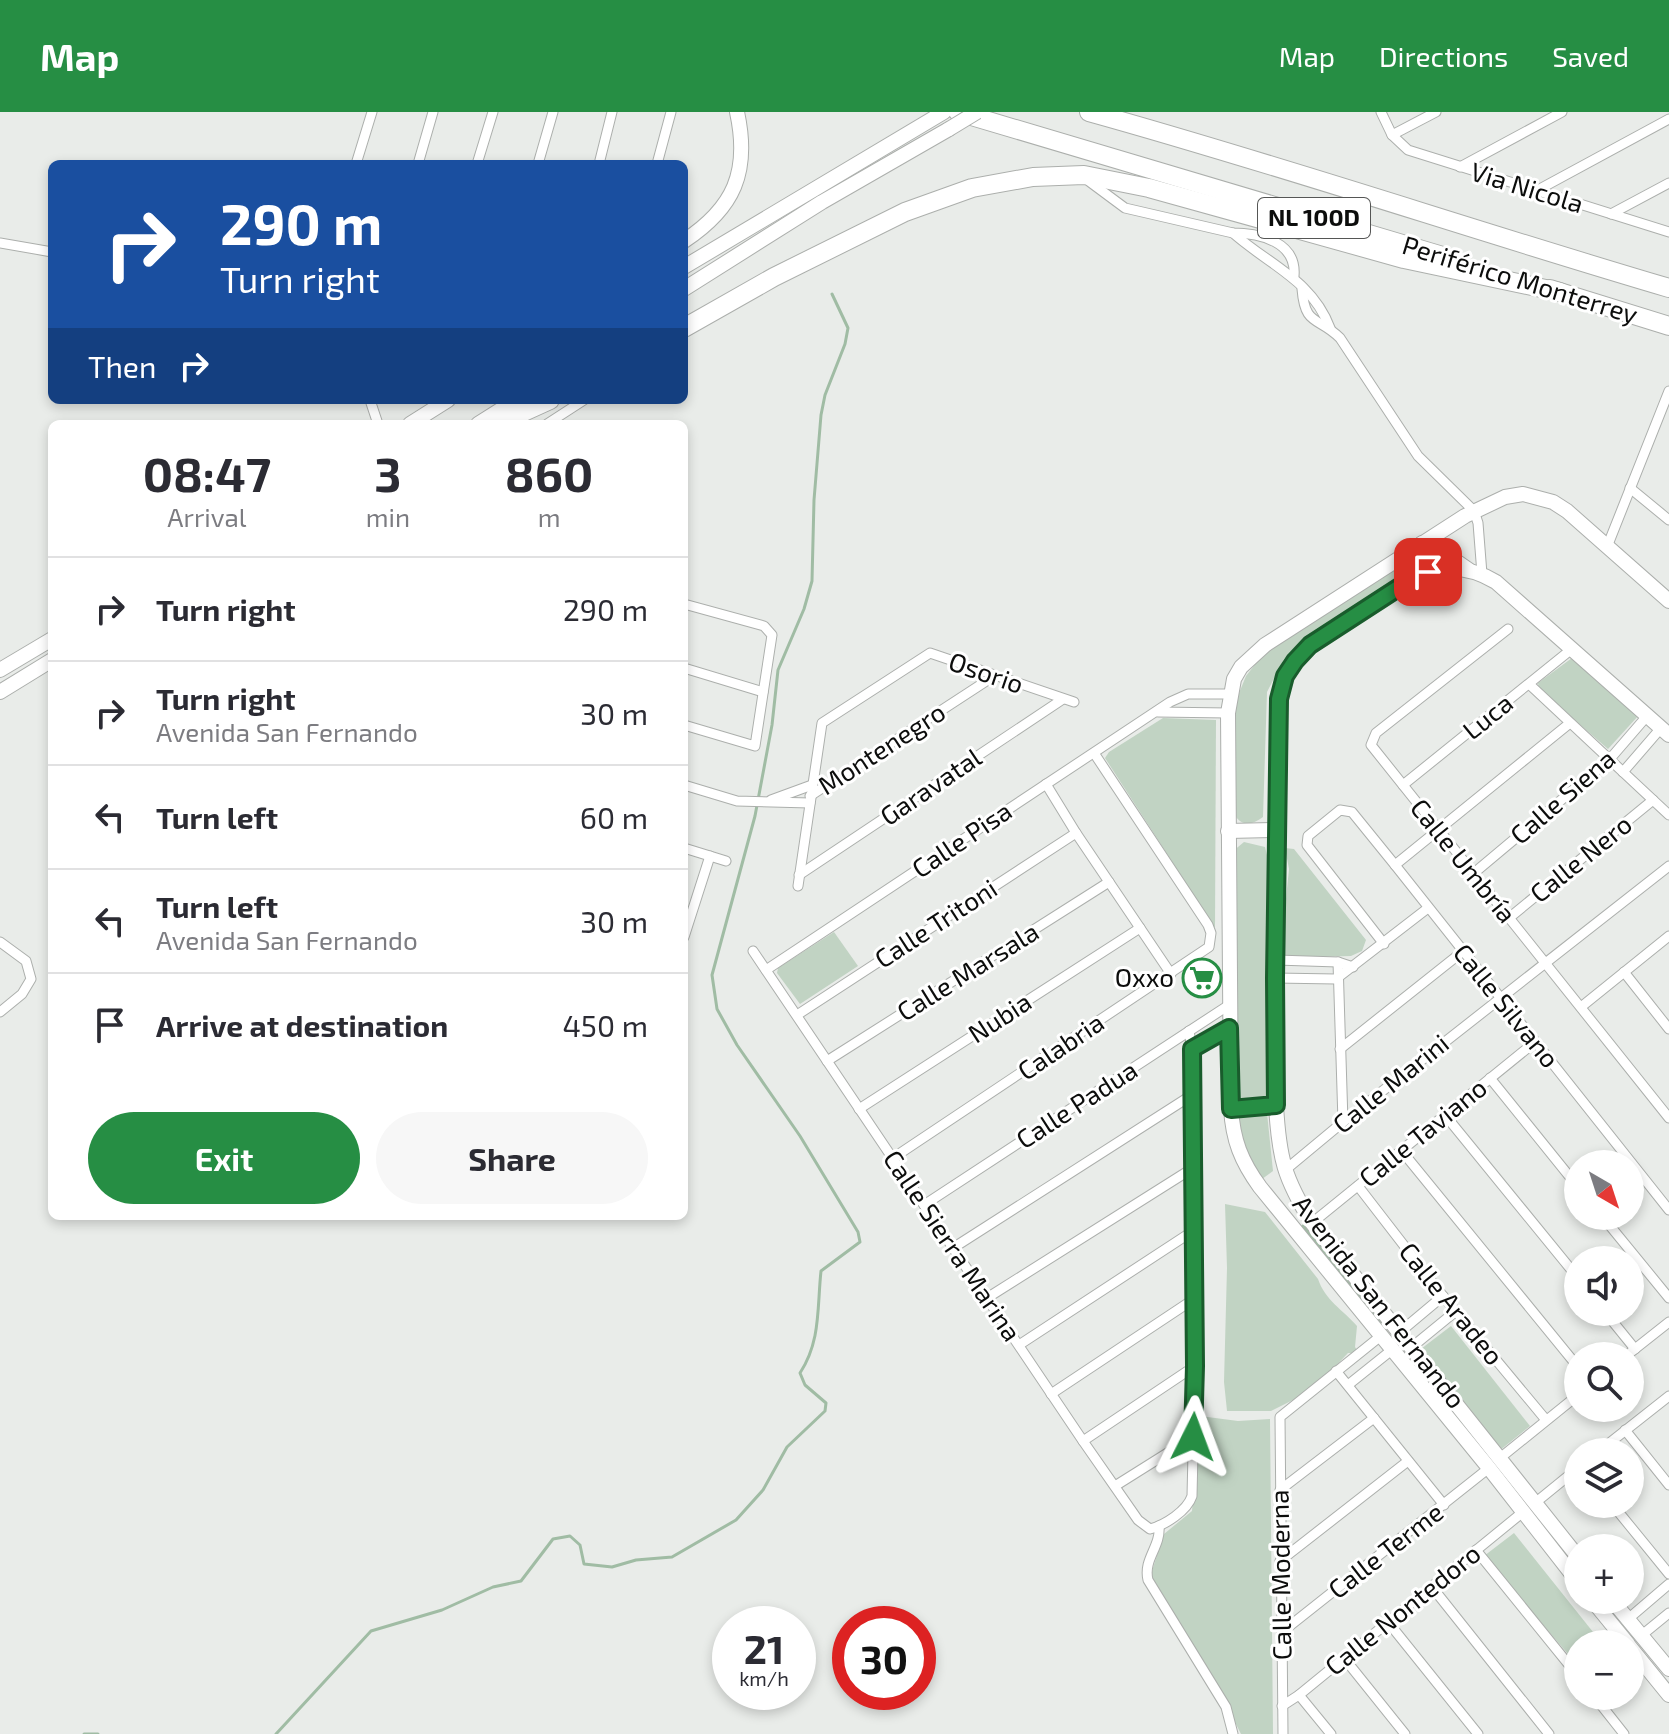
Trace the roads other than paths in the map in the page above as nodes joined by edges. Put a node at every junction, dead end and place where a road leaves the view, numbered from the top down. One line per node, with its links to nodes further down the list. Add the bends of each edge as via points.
1 (372, 112): 17 (street)
2 (433, 112): 18 (street)
3 (493, 112): 19 (street)
4 (553, 112): 20 (street)
5 (612, 112): 21 (street)
6 (671, 112): 22 (street)
7 (737, 112): 29 (street, via 742,151 731,197)
8 (944, 112): 32 (street)
9 (958, 112): 38 (highway, Periférico Monterrey / NL 100D)
10 (977, 112): 35 (street, bridge)
11 (1089, 112): 36 (highway, Periférico Monterrey / NL 100D, via 1238,153)
12 (1381, 112): 16 (street)
13 (1436, 112): 16 (street)
14 (1562, 112): 23 (street)
15 (1669, 119): 25 (street)
16 (1392, 135): 23 (street, Via Nicola, via 1408,150)
17 (357, 160)
18 (419, 160)
19 (478, 160)
20 (539, 160)
21 (600, 160)
22 (658, 160)
23 (1460, 167): 25 (street, Via Nicola)
24 (1669, 183): 26 (street)
25 (1536, 191): 26 (street, Via Nicola)
26 (1611, 214): 27 (street, Via Nicola)
27 (1669, 232)
28 (1233, 233): 33 (street); 33 (street, via 1279,244 1293,258); 34 (street, via 1125,208 1089,181 1020,182 946,198)
29 (688, 238)
30 (0, 243): 31 (street)
31 (48, 251)
32 (688, 265)
33 (1294, 276): 37 (street)
34 (774, 277): 38 (highway, via 905,212 972,188 1084,175 1404,259); 39 (highway)
35 (688, 286)
36 (1669, 288)
37 (1302, 289): 41 (street, via 1322,307); 41 (street, via 1306,312)
38 (1560, 292): 40 (highway, Periférico Monterrey / NL 100D)
39 (688, 326)
40 (1669, 326)
41 (1330, 328): 53 (street, via 1418,456)
42 (1669, 391): 47 (street)
43 (441, 404): 48 (street)
44 (510, 404): 49 (street)
45 (541, 404): 50 (highway)
46 (578, 404): 51 (street)
47 (1666, 407): 52 (street)
48 (416, 420)
49 (484, 420)
50 (506, 420)
51 (553, 420)
52 (1630, 488): 54 (street); 56 (street)
53 (1474, 511): 55 (street, Avenida San Fernando); 56 (street, Avenida San Fernando, via 1523,494 1537,495); 57 (street)
54 (1669, 520)
55 (1422, 543): 57 (street); 70 (street, Avenida San Fernando, via 1251,655)
56 (1607, 547): 58 (street, Avenida San Fernando)
57 (1476, 572): 62 (street, via 1496,582); 90 (street, Avenida San Fernando, via 1441,569 1417,578 1310,645 1295,661 1279,699)
58 (1669, 601)
59 (688, 605): 69 (street, via 764,626 772,635)
60 (1508, 629): 84 (street, Calle Umbría, via 1376,733 1374,751)
61 (48, 641): 65 (street)
62 (1573, 648): 67 (street, Luca); 75 (street)
63 (48, 662): 68 (street)
64 (688, 669): 69 (street)
65 (0, 670)
66 (994, 676): 71 (street, Osorio); 83 (street, Osorio, via 930,653 822,723); 86 (street, Montenegro)
67 (1529, 684): 76 (street); 84 (street, Luca)
68 (0, 692)
69 (763, 692): 77 (street, via 755,746)
70 (1229, 694): 73 (street, Calle Pisa, via 1188,694); 74 (street, Avenida San Fernando)
71 (1063, 699): 72 (street, Osorio); 86 (street, Garavatal, via 798,880)
72 (1074, 702)
73 (1158, 712): 74 (street); 79 (street, Calle Pisa)
74 (1228, 713): 92 (street, Avenida San Fernando)
75 (1647, 716): 78 (street); 80 (street, Calle Siena)
76 (1570, 723): 80 (street); 91 (street)
77 (688, 726)
78 (1665, 732): 81 (street, Calle Siena)
79 (1094, 753): 82 (street, Calle Pisa); 116 (street, Calabria, via 1208,925 1207,950)
80 (1609, 760): 81 (street); 99 (street, Calle Siena)
81 (1623, 772): 87 (street)
82 (1046, 784): 93 (street); 114 (street, Calle Pisa)
83 (812, 785): 86 (street); 88 (street)
84 (1403, 785): 91 (street, Calle Umbría)
85 (688, 786): 88 (street)
86 (810, 799): 88 (street)
87 (1653, 800): 89 (street); 102 (street, Calle Nero)
88 (760, 804)
89 (1669, 815)
90 (1276, 830): 92 (street); 110 (street, Avenida San Fernando)
91 (1439, 830): 97 (street); 99 (street, Calle Umbría)
92 (1228, 831): 120 (street, Avenida San Fernando)
93 (1076, 833): 100 (street); 123 (street, Calle Tritoni)
94 (688, 849): 95 (street)
95 (710, 856): 96 (street); 103 (street)
96 (726, 861)
97 (1395, 865): 101 (street, Calle Silvano); 107 (street, Calle Silvano, via 1352,812 1340,810 1308,836 1307,845)
98 (1669, 866): 112 (street, Calle Marini)
99 (1474, 873): 102 (street, Calle Umbría)
100 (1109, 882): 104 (street); 130 (street, Calle Marsala)
101 (1428, 908): 107 (street); 109 (street, Calle Silvano)
102 (1509, 918): 112 (street, Calle Umbría)
103 (688, 925)
104 (1140, 928): 116 (street); 134 (street, Nubia)
105 (1669, 937): 115 (street)
106 (0, 942): 122 (street, via 21,956 31,973 26,989)
107 (1384, 944): 113 (street)
108 (753, 951): 114 (street, Calle Sierra Marina)
109 (1462, 952): 119 (street, Calle Silvano); 129 (street)
110 (1276, 960): 111 (street); 117 (street, Avenida San Fernando)
111 (1338, 962): 113 (street); 118 (street)
112 (1544, 964): 119 (street, Calle Marini); 121 (street, Calle Umbría)
113 (1353, 967): 118 (street)
114 (766, 970): 123 (street, Calle Sierra Marina)
115 (1624, 972): 121 (street); 125 (street)
116 (1171, 974): 140 (street, Calabria)
117 (1275, 978): 118 (street); 133 (street, Avenida San Fernando)
118 (1336, 979): 129 (street)
119 (1500, 998): 127 (street, Calle Silvano); 138 (street, Calle Marini)
120 (1229, 1005): 124 (street, Avenida San Fernando); 126 (street, Calle Padua)
121 (1581, 1007): 137 (street, Calle Umbría)
122 (0, 1012)
123 (797, 1015): 130 (street, Calle Sierra Marina)
124 (1229, 1028): 128 (street); 135 (street, Avenida San Fernando)
125 (1669, 1029)
126 (1189, 1031): 128 (street); 145 (street, Calle Padua)
127 (1535, 1042): 131 (street, Calle Taviano); 146 (street, Calle Silvano)
128 (1192, 1049): 132 (street)
129 (1340, 1049): 138 (street)
130 (827, 1061): 134 (street, Calle Sierra Marina)
131 (1490, 1078): 136 (street, Calle Taviano); 142 (street)
132 (1192, 1095): 141 (street); 150 (street)
133 (1276, 1105): 135 (street); 143 (street, Avenida San Fernando)
134 (859, 1109): 140 (street, Calle Sierra Marina)
135 (1231, 1109): 160 (street, Avenida San Fernando, via 1235,1143 1246,1167)
136 (1445, 1115): 139 (street, Calle Taviano); 151 (street)
137 (1669, 1118)
138 (1343, 1122): 143 (street, Calle Marini)
139 (1401, 1150): 144 (street, Calle Taviano); 166 (street)
140 (893, 1158): 145 (street, Calle Sierra Marina)
141 (1193, 1168): 149 (street); 153 (street)
142 (1564, 1170)
143 (1284, 1171): 147 (street, Avenida San Fernando)
144 (1358, 1186): 147 (street, Calle Taviano); 152 (street, Calle Aradeo)
145 (924, 1205): 150 (street, Calle Sierra Marina)
146 (1669, 1210)
147 (1312, 1223): 159 (street, Avenida San Fernando)
148 (1613, 1230): 154 (street)
149 (1193, 1231): 155 (street); 163 (street)
150 (953, 1248): 153 (street, Calle Sierra Marina)
151 (1564, 1261)
152 (1443, 1296): 156 (street, Calle Aradeo); 159 (street)
153 (987, 1298): 163 (street, Calle Sierra Marina)
154 (1669, 1298)
155 (1194, 1299): 167 (street); 170 (street)
156 (1456, 1311): 164 (street); 174 (street, Calle Aradeo)
157 (1669, 1322): 162 (street)
158 (1616, 1326): 161 (street)
159 (1400, 1332): 164 (street, Avenida San Fernando)
160 (1382, 1335): 165 (street, Avenida San Fernando); 168 (street)
161 (1629, 1342)
162 (1644, 1342)
163 (1019, 1345): 170 (street, Calle Sierra Marina)
164 (1412, 1347): 180 (street, Avenida San Fernando)
165 (1393, 1349): 169 (street); 180 (street, Avenida San Fernando)
166 (1564, 1350)
167 (1195, 1366): 176 (street); 178 (street)
168 (1336, 1371): 169 (street); 184 (street, Calle Moderna, via 1280,1417)
169 (1348, 1385): 173 (street)
170 (1051, 1394): 178 (street, Calle Sierra Marina)
171 (1669, 1396): 175 (street)
172 (1564, 1406): 174 (street, Calle Terme)
173 (1374, 1418): 179 (street); 184 (street)
174 (1546, 1420): 180 (street, Calle Terme)
175 (1625, 1430): 177 (street); 182 (street)
176 (1193, 1437): 183 (street); 188 (street, via 1192,1496 1186,1508)
177 (1615, 1438)
178 (1083, 1441): 183 (street, Calle Sierra Marina)
179 (1408, 1461): 185 (street); 191 (street)
180 (1494, 1463): 185 (street, Calle Terme); 186 (street, Avenida San Fernando)
181 (1564, 1479): 186 (street, Calle Nontedoro)
182 (1669, 1485)
183 (1115, 1486): 188 (street, Calle Sierra Marina, via 1142,1525)
184 (1280, 1490): 191 (street, Calle Moderna)
185 (1444, 1505): 203 (street, Calle Terme)
186 (1529, 1508): 189 (street, Avenida San Fernando); 190 (street, Calle Nontedoro); 192 (street, Avenida San Fernando)
187 (1623, 1518): 193 (street)
188 (1159, 1526): 215 (street, via 1146,1566 1148,1580 1226,1707)
189 (1564, 1543)
190 (1476, 1550): 195 (street, Calle Nontedoro); 206 (street)
191 (1280, 1561): 203 (street, Calle Moderna)
192 (1564, 1561)
193 (1669, 1574)
194 (1669, 1584): 199 (street)
195 (1432, 1587): 200 (street, Calle Nontedoro); 219 (street)
196 (1669, 1613): 204 (street)
197 (1603, 1614): 201 (street)
198 (1624, 1614): 199 (street)
199 (1628, 1619): 202 (street)
200 (1388, 1622): 207 (street, Calle Nontedoro); 218 (street)
201 (1616, 1630)
202 (1638, 1630)
203 (1282, 1632): 212 (street, Calle Moderna)
204 (1644, 1633)
205 (1644, 1638): 209 (street)
206 (1564, 1651)
207 (1344, 1658): 210 (street, Calle Nontedoro); 217 (street)
208 (1644, 1664): 211 (street)
209 (1669, 1669)
210 (1299, 1695): 212 (street, Calle Nontedoro); 216 (street)
211 (1669, 1695)
212 (1282, 1706): 214 (street, Calle Moderna)
213 (1605, 1710): 220 (street)
214 (1281, 1732)
215 (1233, 1734)
216 (1331, 1734)
217 (1405, 1734)
218 (1478, 1734)
219 (1549, 1734)
220 (1624, 1734)

